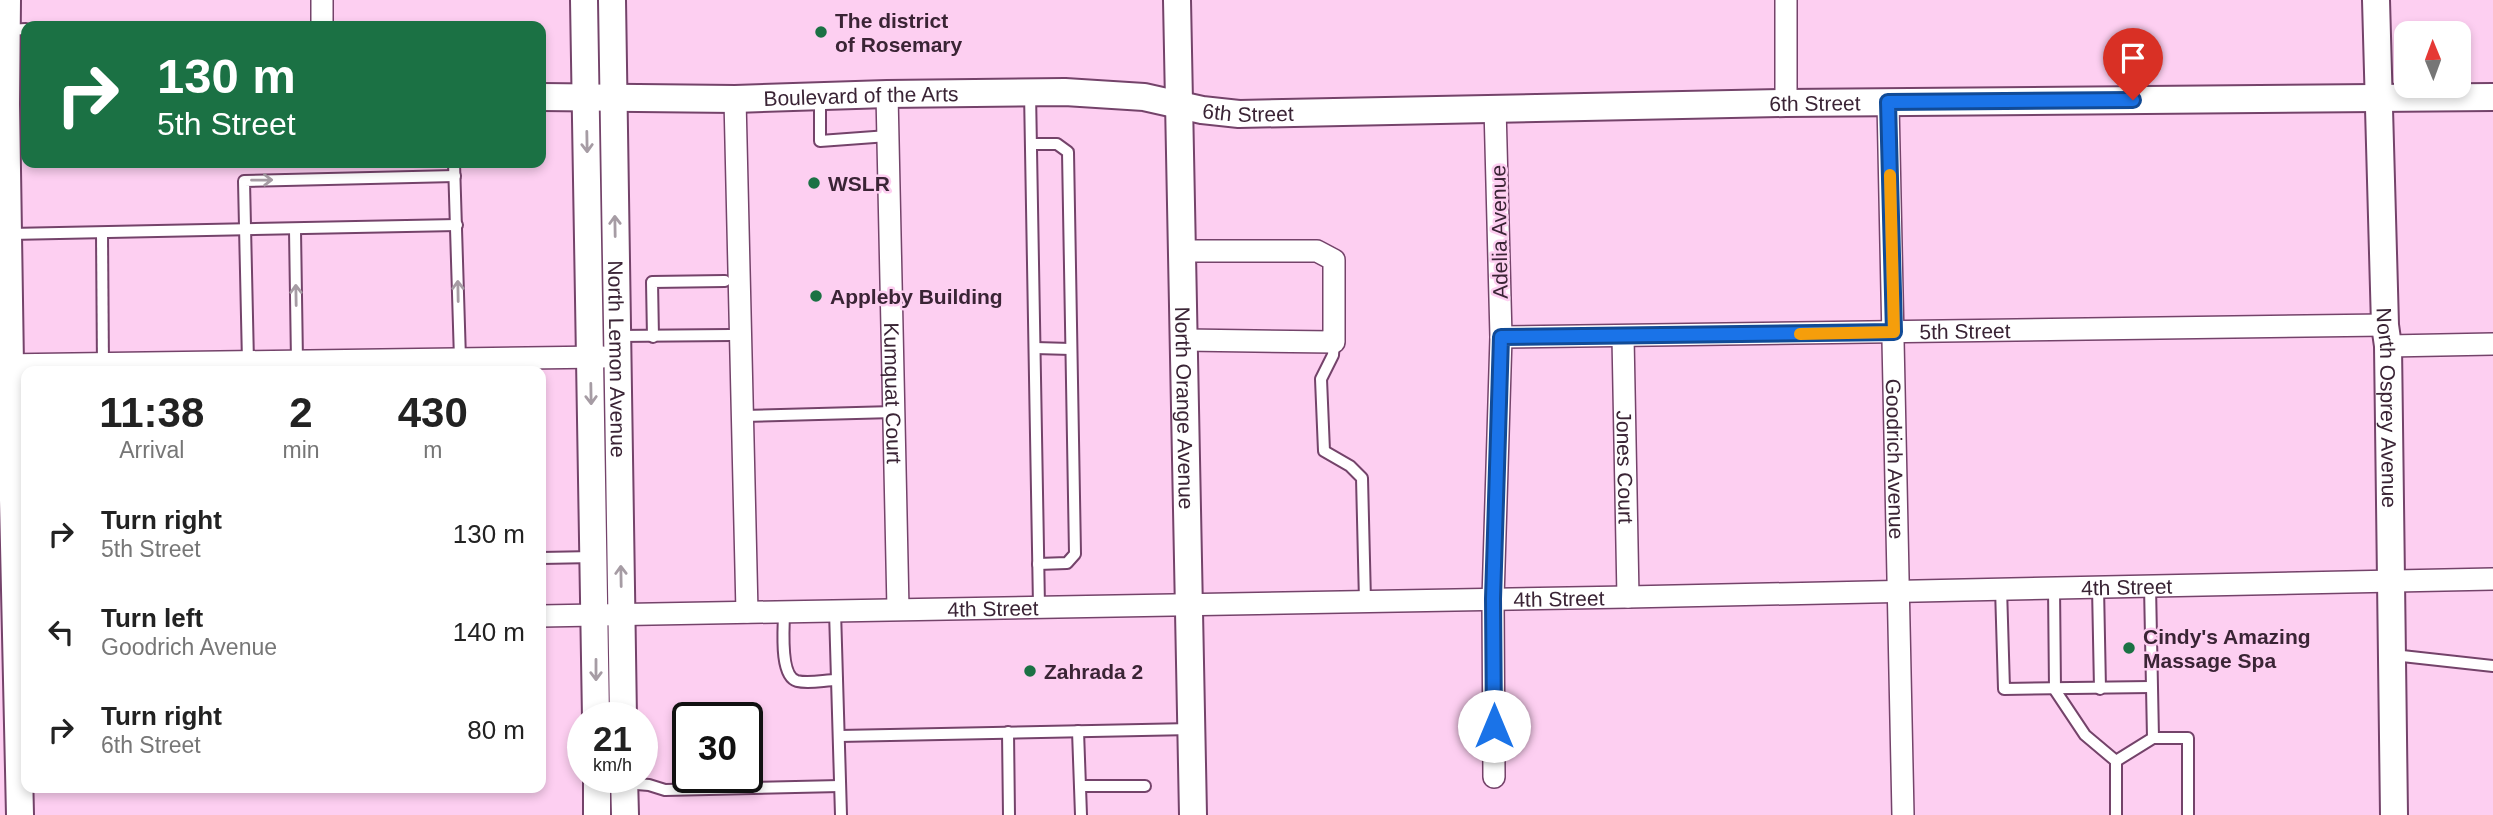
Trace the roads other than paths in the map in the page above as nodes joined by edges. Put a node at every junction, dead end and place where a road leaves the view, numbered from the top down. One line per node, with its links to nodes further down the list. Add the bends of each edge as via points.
1 (7, 0): 9 (street)
2 (322, 0): 8 (street)
3 (584, 0): 15 (street)
4 (612, 0): 16 (street, North Lemon Avenue)
5 (1177, 0): 22 (street, North Orange Avenue)
6 (1786, 0): 20 (street)
7 (2376, 0): 18 (street, North Osprey Avenue)
8 (323, 21)
9 (16, 30): 21 (street)
10 (1030, 92): 11 (street, Boulevard of the Arts); 22 (street, Boulevard of the Arts, via 1130,95); 25 (lane)
11 (887, 94): 12 (street, Boulevard of the Arts); 24 (street, Kumquat Court)
12 (820, 95): 17 (street, Boulevard of the Arts); 24 (lane, via 820,141)
13 (546, 97): 15 (street, Boulevard of the Arts)
14 (2493, 97): 18 (street, 6th Street)
15 (586, 98): 16 (street, Boulevard of the Arts); 47 (street, one-way to 47)
16 (613, 98): 17 (street, Boulevard of the Arts); 44 (street, North Lemon Avenue, one-way to 16)
17 (735, 99): 58 (street)
18 (2379, 99): 19 (street, 6th Street); 37 (street, North Osprey Avenue)
19 (1888, 102): 20 (street, 6th Street); 35 (street, Goodrich Avenue)
20 (1786, 103): 23 (street, 6th Street)
21 (11, 104): 31 (street)
22 (1179, 105): 23 (street, 6th Street, via 1239,114); 33 (street, North Orange Avenue)
23 (1495, 107): 39 (street, Adelia Avenue)
24 (888, 136): 57 (street, Kumquat Court)
25 (1031, 144): 45 (lane); 46 (lane, via 1057,144 1068,152)
26 (454, 168): 27 (lane)
27 (455, 176): 28 (lane); 30 (lane, one-way to 27, via 244,181)
28 (457, 225): 29 (lane); 50 (lane, one-way to 28)
29 (295, 230): 30 (lane); 48 (lane, one-way to 29)
30 (245, 231): 32 (lane); 49 (lane)
31 (5, 234): 32 (lane); 51 (street)
32 (102, 234): 53 (lane)
33 (1183, 251): 41 (street, North Orange Avenue); 42 (street, via 1317,251 1334,260)
34 (725, 281): 38 (lane, via 652,282)
35 (1894, 332): 37 (street, 5th Street); 40 (street, 5th Street); 70 (street, Goodrich Avenue)
36 (731, 334): 38 (lane)
37 (2387, 336): 43 (street, 5th Street); 65 (street, North Osprey Avenue)
38 (653, 337): 44 (lane)
39 (1501, 337): 40 (street, 5th Street); 72 (street, Adelia Avenue)
40 (1623, 337): 71 (street, Jones Court)
41 (1185, 340): 42 (street); 74 (street, North Orange Avenue)
42 (1334, 342): 73 (lane, via 1321,379 1324,451 1362,478)
43 (2493, 345)
44 (617, 346): 47 (street); 80 (street, North Lemon Avenue, one-way to 44)
45 (1035, 348): 46 (lane); 63 (lane)
46 (1071, 348): 63 (lane, via 1075,554 1067,564)
47 (591, 357): 50 (street); 61 (street, one-way to 61)
48 (297, 361): 49 (street); 55 (street)
49 (248, 362): 54 (street)
50 (452, 363): 56 (street)
51 (5, 365): 52 (street); 59 (street)
52 (38, 366)
53 (103, 366)
54 (206, 366)
55 (339, 366): 56 (street)
56 (371, 366)
57 (894, 412): 58 (lane); 76 (street, Kumquat Court)
58 (743, 416): 78 (street)
59 (13, 490): 60 (street)
60 (20, 546): 82 (street)
61 (595, 556): 62 (lane); 80 (street)
62 (546, 558)
63 (1038, 564): 75 (lane)
64 (2493, 579): 65 (street, 4th Street)
65 (2393, 582): 66 (street, 4th Street); 83 (street, North Osprey Avenue)
66 (2150, 586): 68 (street, 4th Street); 86 (lane)
67 (2054, 587): 68 (street, 4th Street); 69 (street, 4th Street); 88 (lane)
68 (2098, 587): 87 (lane)
69 (2001, 588): 70 (street, 4th Street); 88 (lane, via 2004,689)
70 (1898, 590): 71 (street, 4th Street); 111 (street, Goodrich Avenue)
71 (1628, 597): 72 (street, 4th Street)
72 (1493, 599): 73 (street, 4th Street); 97 (street, Adelia Avenue)
73 (1365, 601): 74 (street, 4th Street)
74 (1190, 605): 75 (street, 4th Street); 91 (street, North Orange Avenue)
75 (1039, 606): 76 (street, 4th Street)
76 (898, 609): 77 (street, 4th Street)
77 (835, 611): 79 (street, 4th Street); 85 (lane)
78 (747, 612): 79 (street, 4th Street); 80 (street, 4th Street)
79 (784, 612): 85 (lane, via 789,675 796,680)
80 (608, 615): 81 (street, 4th Street); 89 (street, one-way to 89); 90 (street, North Lemon Avenue)
81 (546, 616)
82 (13, 622): 104 (street, via 14,751)
83 (2393, 655): 84 (lane); 114 (street, North Osprey Avenue)
84 (2493, 666)
85 (837, 680): 94 (lane)
86 (2151, 687): 87 (lane); 95 (lane)
87 (2100, 688): 88 (lane)
88 (2055, 690): 96 (lane, via 2085,735)
89 (598, 702)
90 (621, 702)
91 (1192, 729): 92 (lane); 110 (street, North Orange Avenue)
92 (1078, 731): 93 (lane); 99 (lane)
93 (1008, 732): 94 (lane); 108 (lane)
94 (839, 736): 98 (lane)
95 (2152, 738): 96 (lane); 113 (lane, via 2188,738)
96 (2116, 761): 112 (lane)
97 (1494, 777)
98 (840, 786): 101 (lane); 107 (lane)
99 (1080, 786): 100 (lane); 109 (lane)
100 (1145, 786)
101 (658, 788)
102 (597, 793): 105 (street)
103 (624, 793): 106 (street)
104 (20, 815)
105 (597, 815)
106 (625, 815)
107 (841, 815)
108 (1010, 815)
109 (1080, 815)
110 (1193, 815)
111 (1903, 815)
112 (2116, 815)
113 (2188, 815)
114 (2394, 815)

